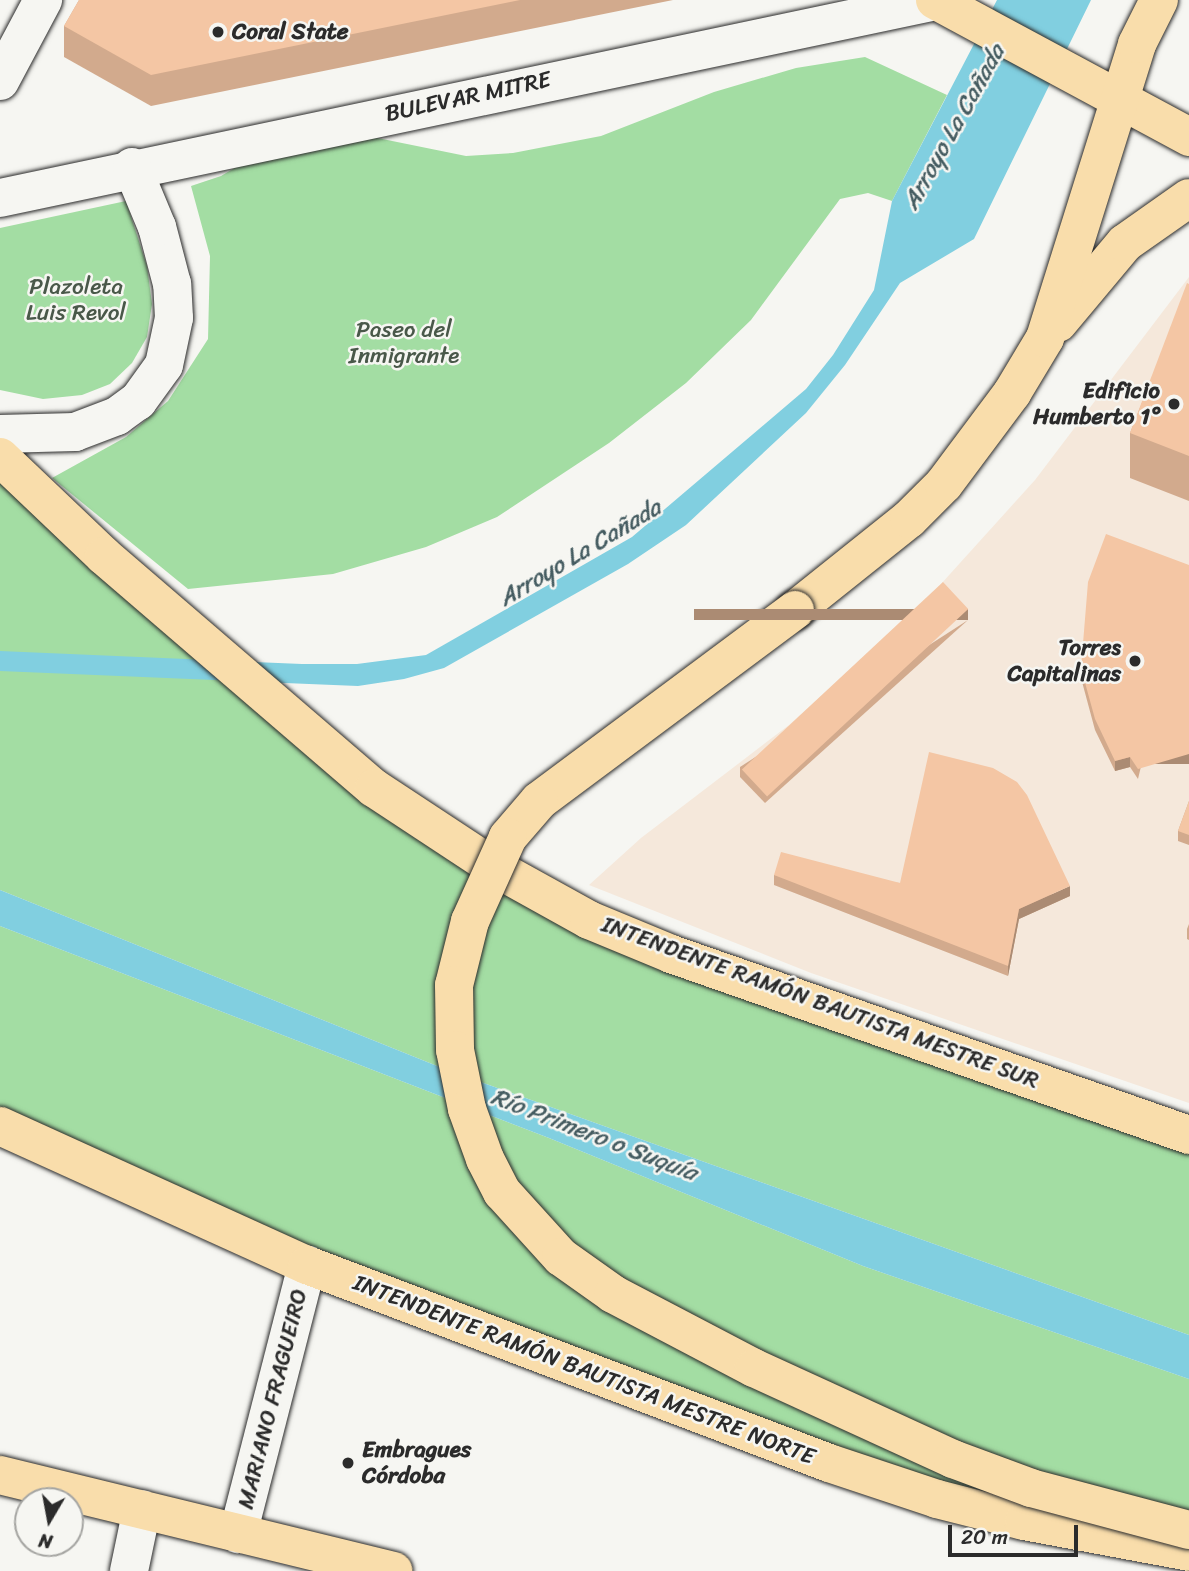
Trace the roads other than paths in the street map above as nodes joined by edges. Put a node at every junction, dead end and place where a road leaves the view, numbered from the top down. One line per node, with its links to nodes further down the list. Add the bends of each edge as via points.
1 (43, 0): 4 (street)
2 (936, 0): 5 (main road); 7 (street, BULEVAR MITRE)
3 (1159, 0): 5 (main road, via 1137,44)
4 (0, 81)
5 (1120, 100): 6 (main road); 10 (main road)
6 (1189, 137)
7 (132, 167): 8 (street, BULEVAR MITRE); 11 (street, via 157,227 172,284 174,318 164,365 138,401 117,416 75,432)
8 (0, 198)
9 (1189, 198): 10 (main road, via 1125,243)
10 (1045, 338): 18 (main road, bridge, via 1012,393 944,485 909,519 539,801 508,837 470,921 454,985 455,1050 467,1109 502,1192 561,1257 613,1294 754,1368 953,1459 1031,1488)
11 (0, 434)
12 (0, 457): 14 (main road, INTENDENTE RAMÓN BAUTISTA MESTRE SUR, via 104,555 374,788 439,835 589,920 671,954)
13 (0, 1126): 15 (main road, INTENDENTE RAMÓN BAUTISTA MESTRE NORTE)
14 (1189, 1135)
15 (307, 1265): 19 (street, MARIANO FRAGUEIRO); 20 (main road, INTENDENTE RAMÓN BAUTISTA MESTRE NORTE, via 937,1499 1091,1537)
16 (0, 1475): 17 (main road)
17 (142, 1509): 19 (main road); 21 (street)
18 (1189, 1530)
19 (238, 1534): 22 (main road)
20 (1189, 1552)
21 (129, 1571)
22 (393, 1571)

